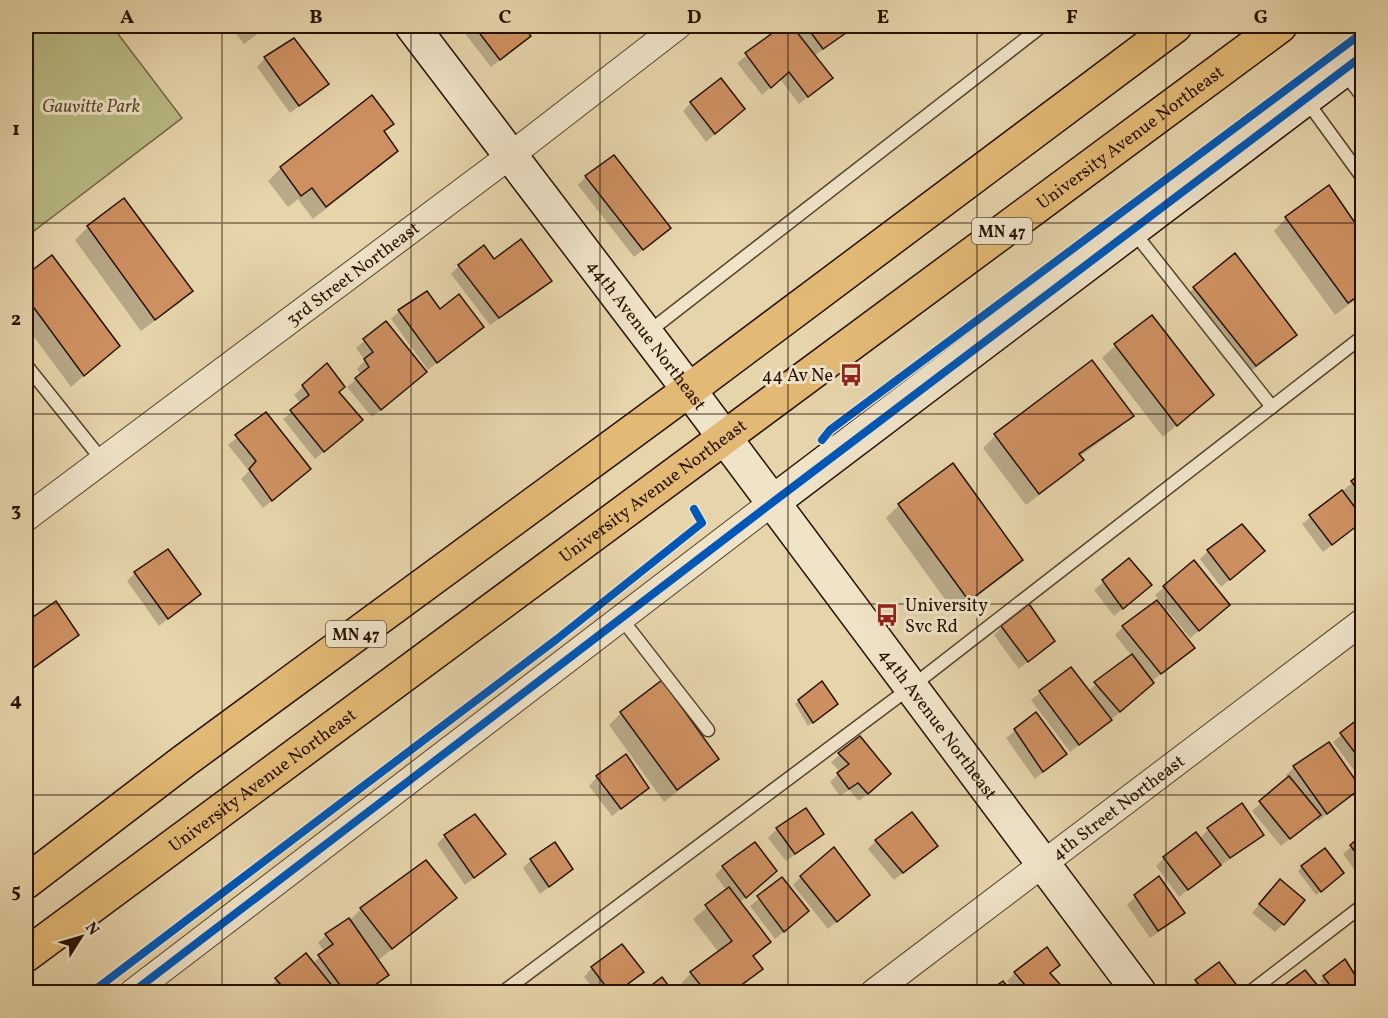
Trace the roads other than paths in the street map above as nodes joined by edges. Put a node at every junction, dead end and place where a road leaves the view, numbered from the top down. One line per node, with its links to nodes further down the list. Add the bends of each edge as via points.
1 (412, 26): 9 (street, 44th Avenue Northeast)
2 (678, 26): 9 (street, 3rd Street Northeast)
3 (1042, 26): 12 (lane)
4 (1175, 26): 15 (main road, MN 47)
5 (1280, 26): 17 (main road, University Avenue Northeast / MN 47)
6 (1353, 63): 7 (lane); 8 (street)
7 (1362, 96)
8 (1305, 99): 10 (lane); 11 (street)
9 (511, 155): 12 (street, 44th Avenue Northeast); 18 (street, 3rd Street Northeast)
10 (1362, 177)
11 (1132, 230): 16 (lane); 19 (street)
12 (646, 334): 15 (street, 44th Avenue Northeast)
13 (1362, 337): 16 (lane)
14 (26, 365): 18 (lane)
15 (689, 390): 17 (street, 44th Avenue Northeast); 26 (main road, MN 47)
16 (1272, 407): 23 (lane)
17 (724, 437): 19 (street, 44th Avenue Northeast); 28 (main road, University Avenue Northeast / MN 47)
18 (102, 460): 20 (street, 3rd Street Northeast)
19 (773, 502): 21 (street); 23 (street, 44th Avenue Northeast)
20 (26, 518)
21 (621, 618): 24 (lane); 29 (street)
22 (1362, 622): 25 (street, 4th Street Northeast)
23 (910, 687): 25 (street, 44th Avenue Northeast); 30 (lane)
24 (708, 730)
25 (1042, 864): 31 (street, 4th Street Northeast); 32 (street, 44th Avenue Northeast)
26 (26, 882)
27 (1362, 906): 33 (lane)
28 (26, 955)
29 (133, 993)
30 (502, 993)
31 (874, 993)
32 (1139, 993)
33 (1250, 993)

